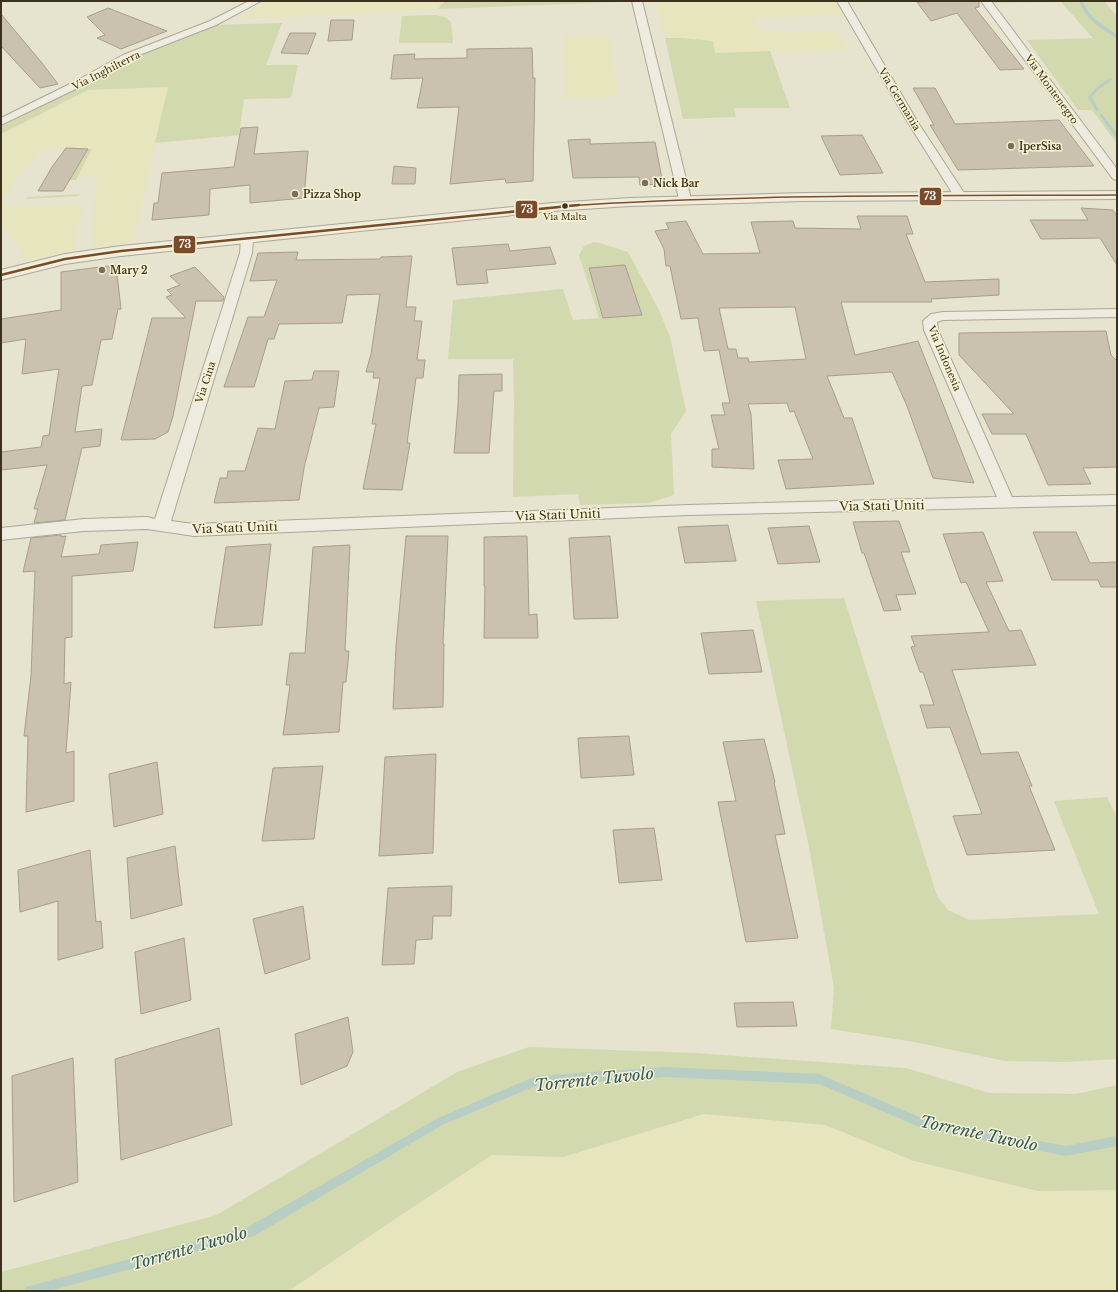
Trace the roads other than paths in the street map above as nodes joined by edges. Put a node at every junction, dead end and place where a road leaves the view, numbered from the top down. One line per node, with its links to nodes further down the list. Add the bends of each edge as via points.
1 (256, 1): 5 (street, Via Inghilterra, via 213,23 126,57)
2 (637, 1): 9 (street)
3 (842, 1): 7 (street, Via Germania, via 908,114)
4 (986, 1): 6 (street, Via Montenegro)
5 (1, 122)
6 (1117, 178)
7 (960, 196): 8 (street); 9 (street)
8 (1117, 196)
9 (685, 199): 10 (street, via 552,207)
10 (247, 239): 11 (street, via 65,259); 15 (street, Via Cina, via 246,253)
11 (1, 275)
12 (1117, 313): 14 (street, Via Indonesia, via 950,315 936,317 930,321 931,330)
13 (1117, 500): 14 (street, Via Stati Uniti)
14 (1007, 504): 15 (street, Via Stati Uniti, via 688,510 194,530)
15 (162, 525): 16 (street, Via Stati Uniti, via 84,525)
16 (1, 534)

